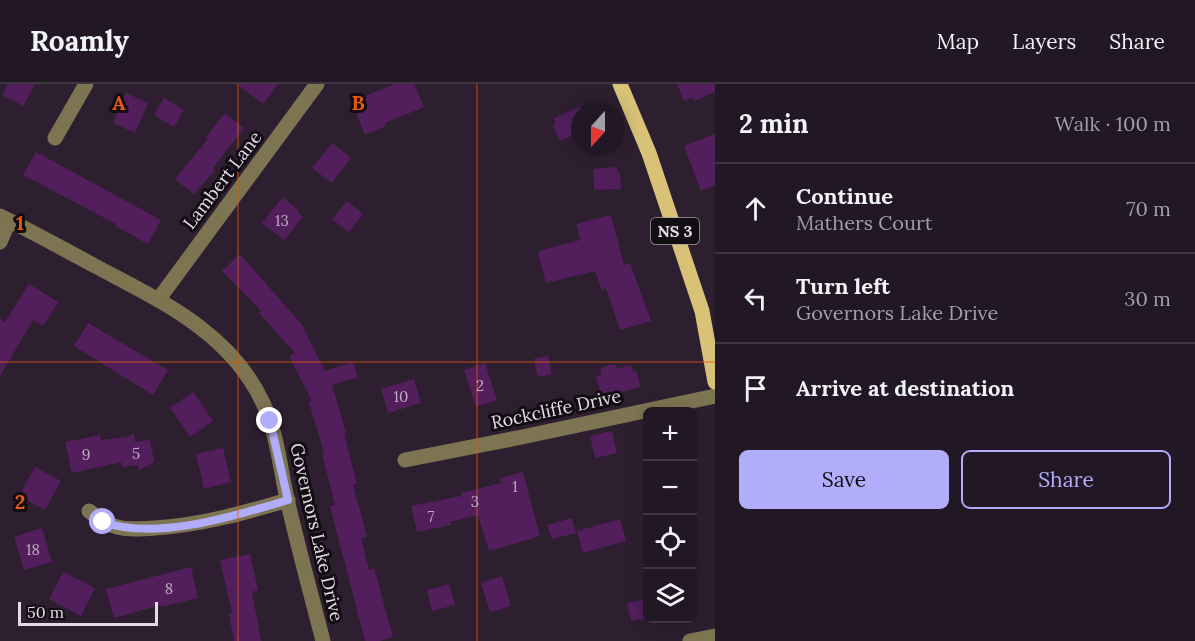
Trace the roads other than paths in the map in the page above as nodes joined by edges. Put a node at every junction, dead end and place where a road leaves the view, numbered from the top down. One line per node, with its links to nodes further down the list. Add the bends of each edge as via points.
1 (86, 84): 4 (street)
2 (317, 84): 7 (street, Lambert Lane)
3 (620, 84): 8 (main road, NS 3, via 649,153 702,311)
4 (55, 138)
5 (5, 219): 6 (street); 7 (street, Governors Lake Drive)
6 (0, 242)
7 (158, 300): 11 (street, Governors Lake Drive, via 210,334 252,382 270,421)
8 (715, 382)
9 (715, 396): 10 (street, Rockcliffe Drive)
10 (405, 460)
11 (288, 500): 12 (street, via 217,520 135,529 119,528); 14 (street, Governors Lake Drive)
12 (89, 512)
13 (715, 636): 15 (street)
14 (323, 641)
15 (690, 641)

